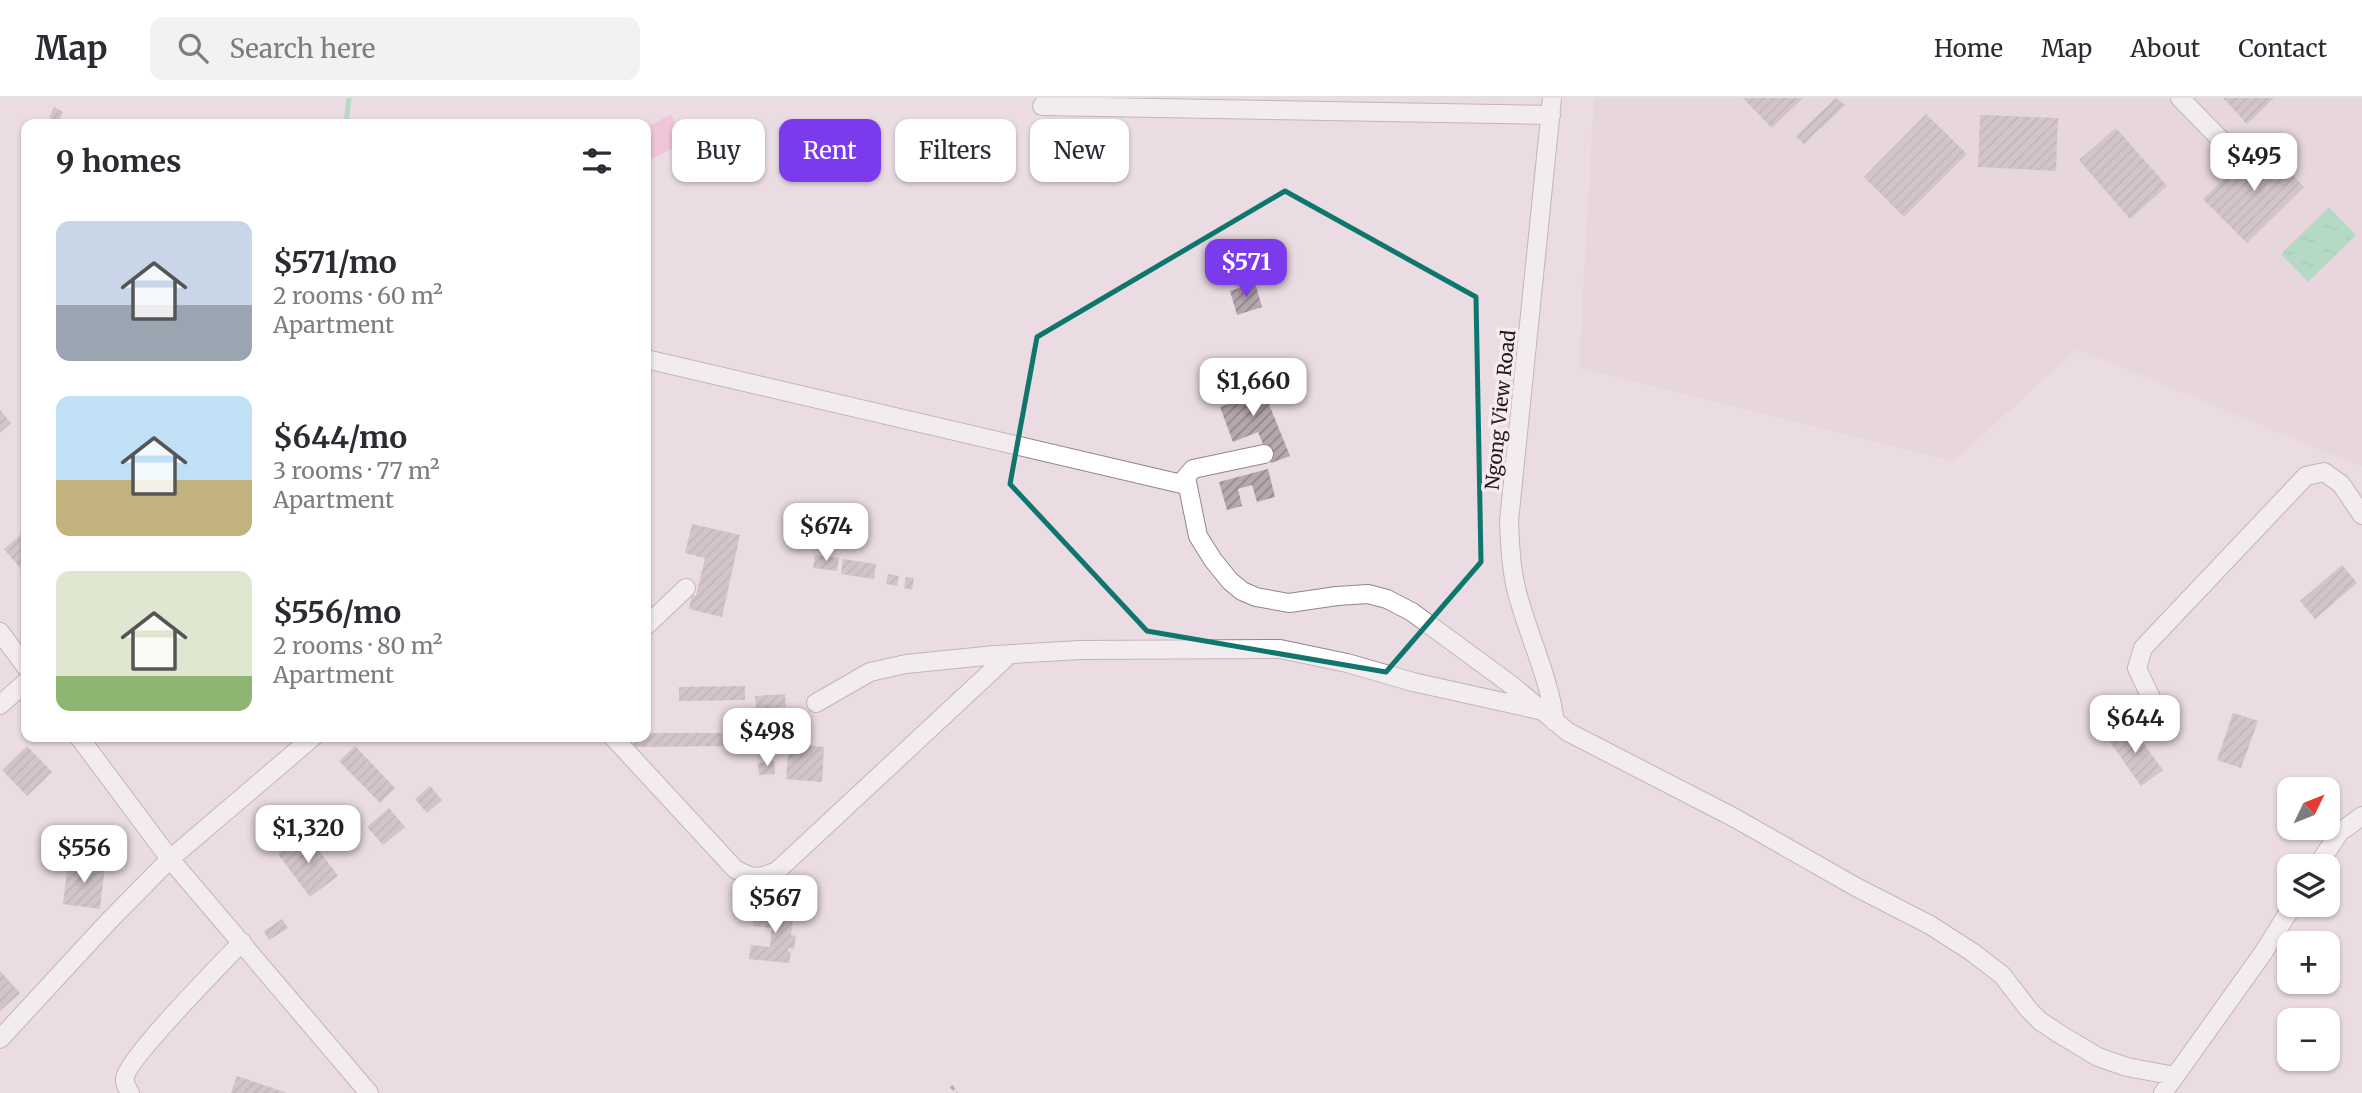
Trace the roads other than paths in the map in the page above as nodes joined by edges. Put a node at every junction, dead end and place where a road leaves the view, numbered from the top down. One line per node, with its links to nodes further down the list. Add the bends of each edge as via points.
1 (2179, 98): 4 (street)
2 (1042, 106): 3 (street)
3 (1551, 107): 18 (street, Ngong View Road, via 1509,521 1510,559 1546,679)
4 (2224, 143)
5 (651, 360): 7 (street)
6 (1264, 454): 7 (street, via 1193,469)
7 (1186, 485): 18 (street, via 1198,536 1242,591 1289,603 1368,594 1388,599 1412,611)
8 (2362, 515): 15 (street, via 2341,484 2324,472 2306,476 2143,648 2137,668)
9 (686, 588): 10 (street)
10 (651, 621)
11 (0, 632): 13 (street)
12 (1010, 654): 16 (street, via 870,672); 18 (street, via 1280,649); 21 (street, via 777,871 766,876 751,878 735,869)
13 (21, 660)
14 (21, 686): 17 (street)
15 (2151, 698)
16 (816, 703)
17 (0, 705)
18 (1548, 716): 28 (street, via 1568,732 1930,925 2002,975 2040,1021 2098,1057)
19 (83, 742): 24 (street)
20 (307, 742): 24 (street)
21 (618, 742)
22 (2362, 816): 23 (street, via 2340,832)
23 (2325, 854)
24 (170, 859): 26 (street); 27 (street)
25 (2286, 917): 28 (street)
26 (242, 942): 29 (street, via 133,1063 125,1076); 30 (street)
27 (0, 1039)
28 (2175, 1076): 31 (street)
29 (130, 1093)
30 (369, 1093)
31 (2163, 1093)

